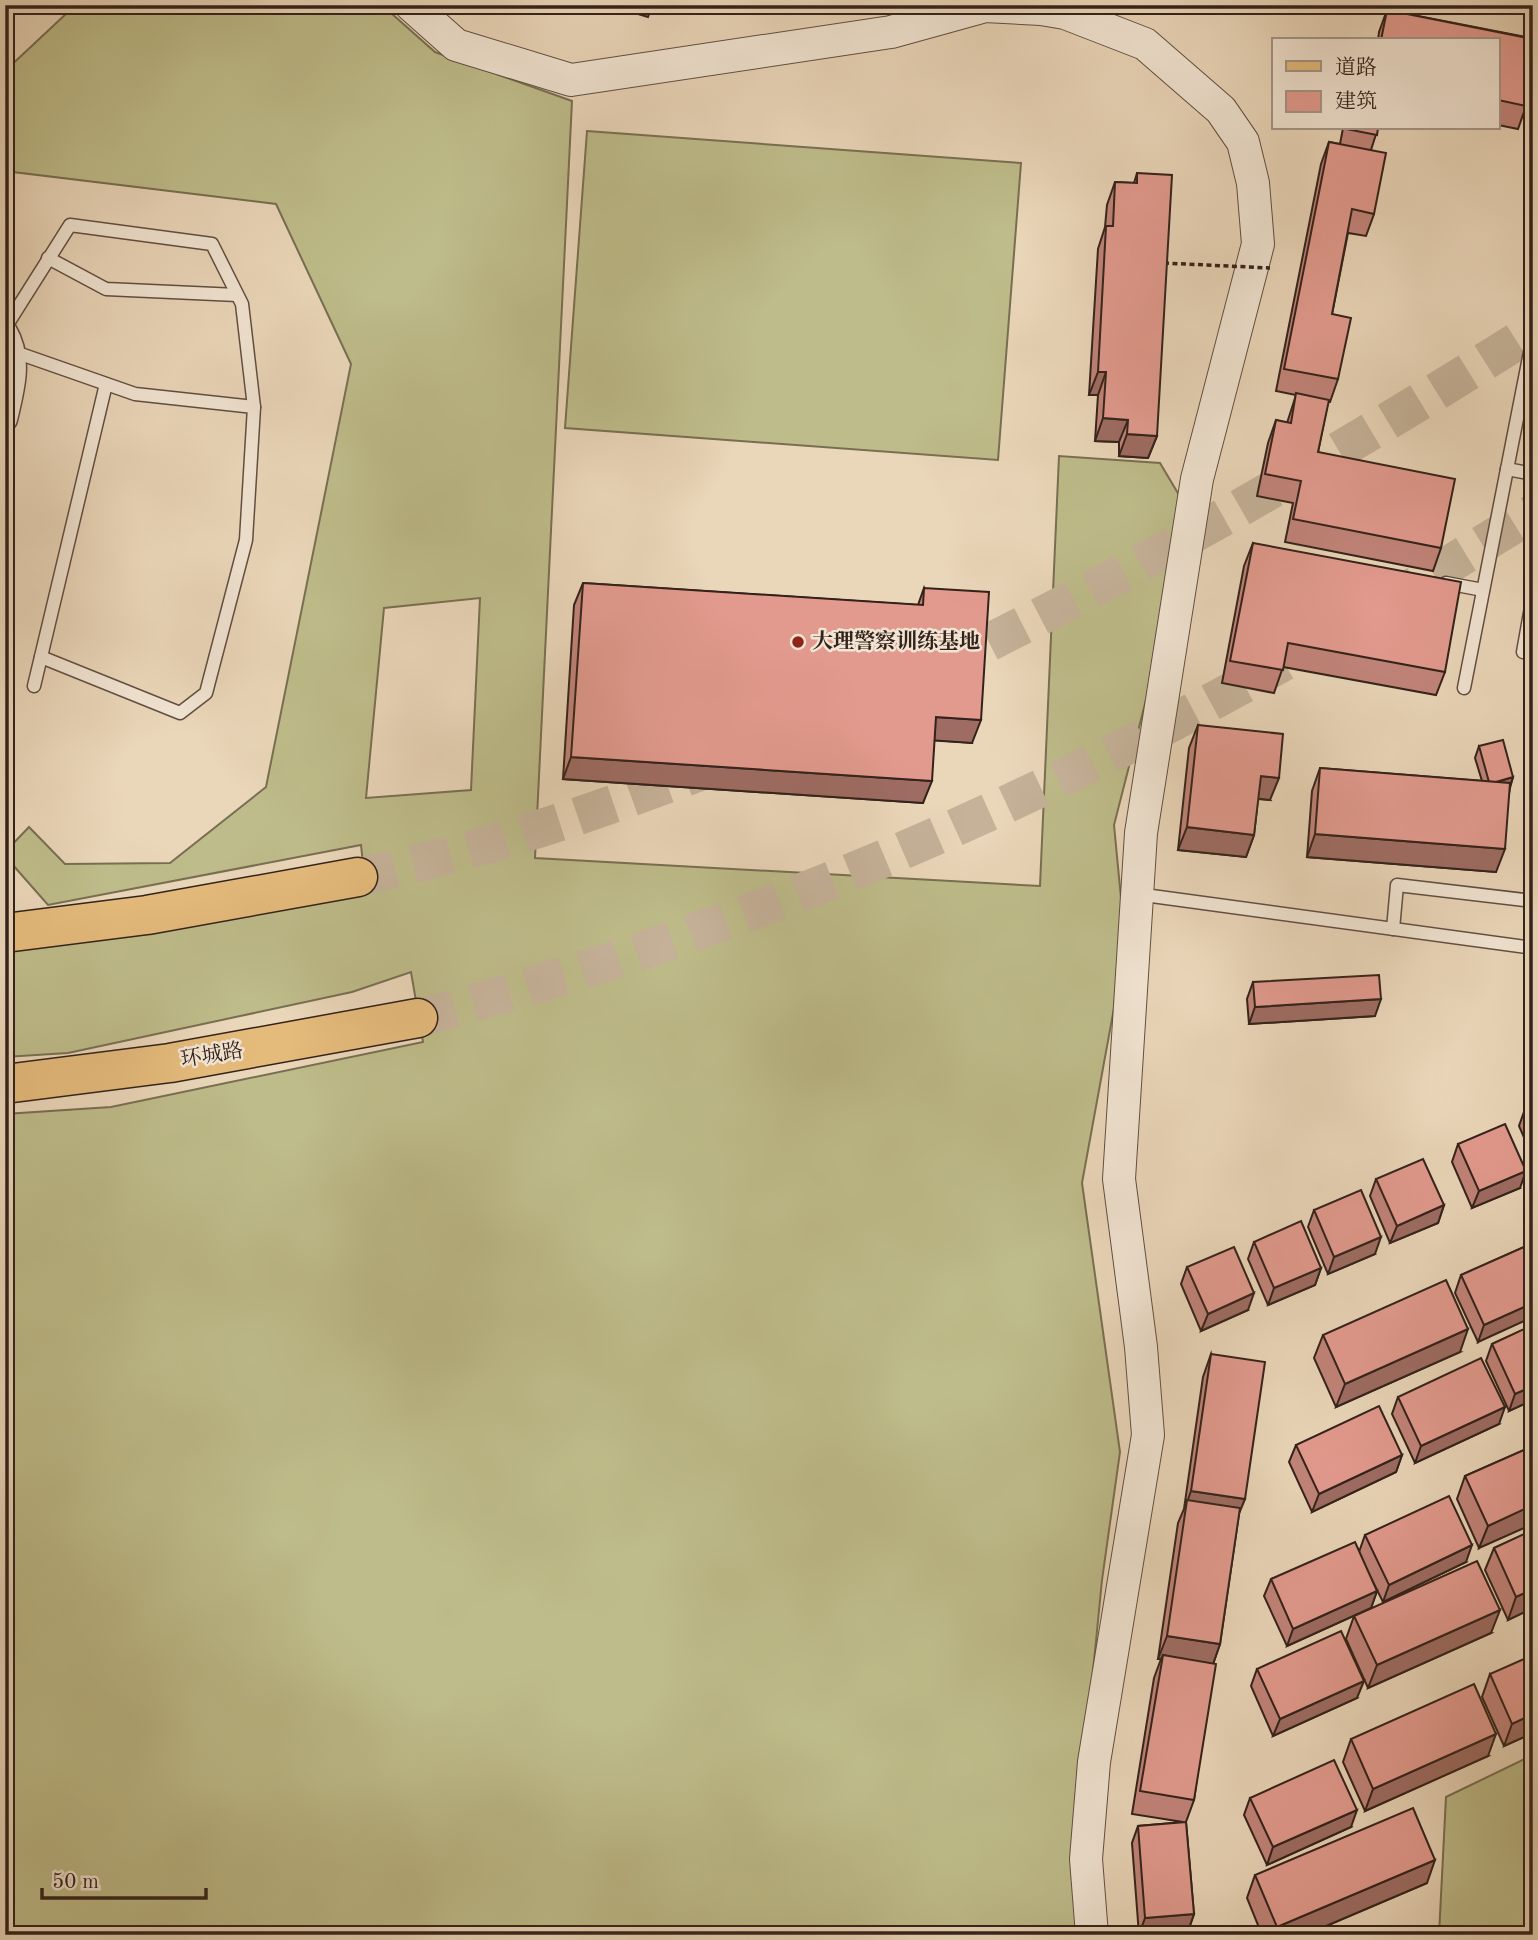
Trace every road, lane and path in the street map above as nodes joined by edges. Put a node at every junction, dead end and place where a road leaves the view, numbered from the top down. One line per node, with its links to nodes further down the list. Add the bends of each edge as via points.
1 (411, 5): 2 (street, via 456,45 571,80 891,32)
2 (985, 5): 3 (street)
3 (1067, 9): 23 (street, via 1145,44 1221,110 1243,142 1253,183 1258,244 1197,479 1141,833)
4 (48, 258): 7 (lane, via 106,289); 7 (lane, via 70,225 212,244); 8 (lane)
5 (1155, 262): 6 (path, bridge)
6 (1270, 268)
7 (237, 295): 11 (lane, via 242,304)
8 (8, 337): 10 (lane); 12 (street, via 13,385)
9 (1533, 337): 13 (lane)
10 (106, 384): 11 (lane, via 135,394); 19 (lane)
11 (254, 407): 19 (lane, via 246,540 206,693 180,713)
12 (5, 419)
13 (1507, 470): 14 (lane); 16 (lane)
14 (1533, 474)
15 (1429, 580): 16 (lane)
16 (1483, 590): 21 (lane)
17 (1533, 596): 18 (lane, via 1523,652)
18 (1533, 654)
19 (41, 657): 20 (lane)
20 (34, 686)
21 (1464, 688)
22 (358, 877): 26 (main road, via 160,913)
23 (1137, 894): 25 (lane); 30 (street, via 1119,1179 1148,1435 1094,1762 1086,1859)
24 (1533, 901): 25 (lane, via 1397,885)
25 (1393, 929): 27 (lane)
26 (5, 933)
27 (1533, 948)
28 (418, 1018): 29 (main road, 环城路, via 170,1063)
29 (5, 1084)
30 (1092, 1935)

